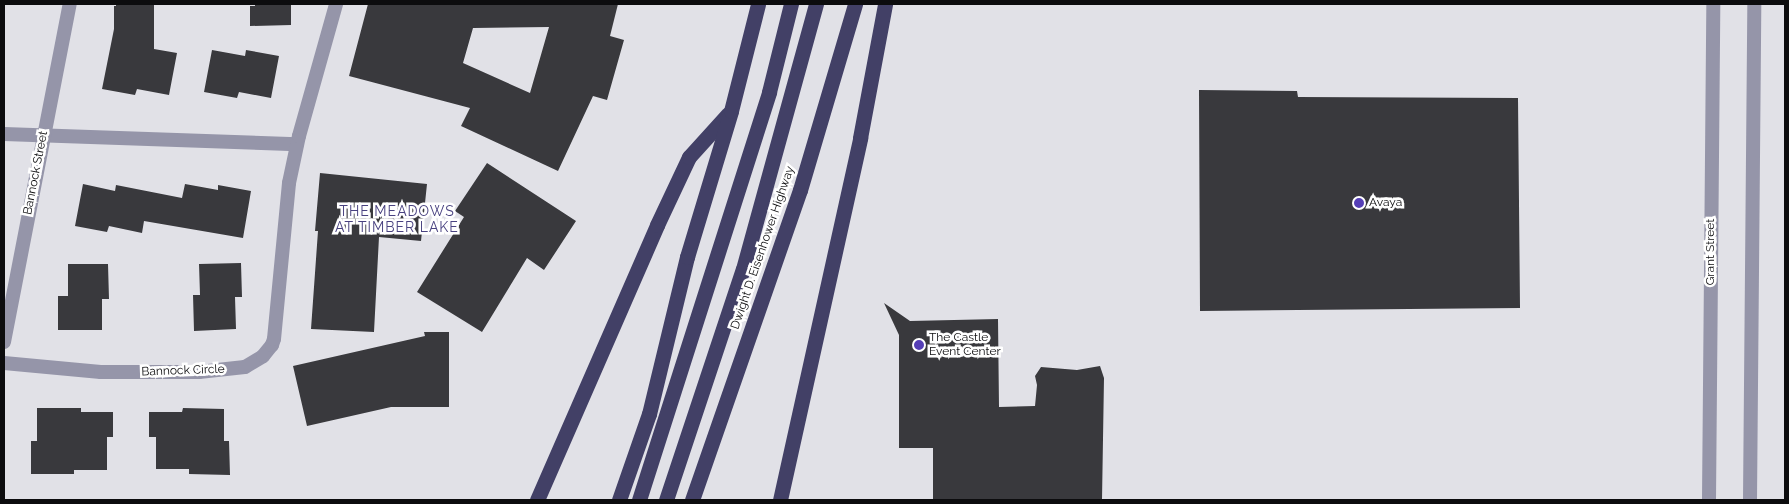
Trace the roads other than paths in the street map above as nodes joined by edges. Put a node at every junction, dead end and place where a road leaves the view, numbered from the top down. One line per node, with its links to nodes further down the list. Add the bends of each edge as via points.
1 (70, 4): 12 (street, Bannock Street)
2 (336, 4): 13 (street, Bannock Circle)
3 (758, 4): 10 (highway)
4 (791, 4): 18 (highway, via 769,92)
5 (816, 4): 19 (highway, via 743,269)
6 (855, 4): 20 (highway, Dwight D. Eisenhower Highway, via 800,190)
7 (885, 4): 21 (highway, via 860,138)
8 (1713, 4): 22 (street, Grant Street)
9 (1754, 4): 23 (street)
10 (730, 111): 16 (highway, via 689,157); 17 (highway, via 687,257 650,414)
11 (4, 134): 12 (street)
12 (43, 134): 13 (street); 14 (street, Bannock Street)
13 (298, 144): 15 (street, Bannock Circle, via 289,183 274,339 263,356 245,367 200,372 101,372)
14 (4, 342)
15 (4, 363)
16 (537, 500)
17 (619, 500)
18 (639, 500)
19 (666, 500)
20 (692, 500)
21 (780, 500)
22 (1709, 500)
23 (1750, 500)

